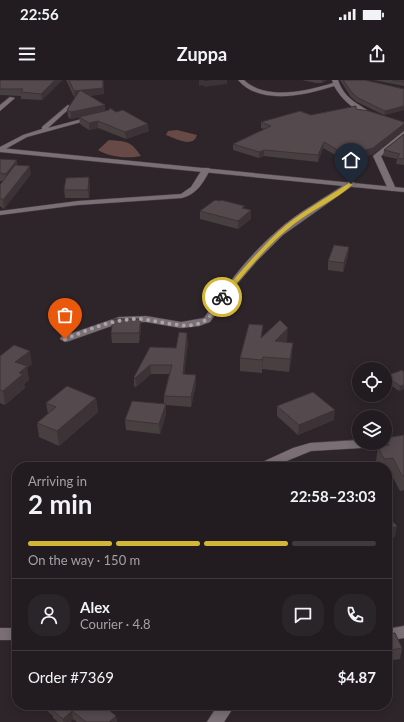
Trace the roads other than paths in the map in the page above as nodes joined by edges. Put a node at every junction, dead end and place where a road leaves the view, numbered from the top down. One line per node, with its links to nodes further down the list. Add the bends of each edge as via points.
1 (241, 80): 2 (street, via 249,89 267,92 320,90)
2 (335, 82): 7 (street, via 357,108)
3 (12, 98): 5 (street)
4 (68, 107): 8 (street)
5 (0, 109)
6 (100, 116): 8 (street)
7 (377, 118)
8 (40, 130): 10 (street)
9 (404, 133): 13 (street, via 377,156)
10 (0, 150): 11 (street)
11 (206, 170): 12 (street); 15 (street, via 198,185 182,196 78,203)
12 (351, 184): 13 (street); 16 (street, via 280,233 228,289 207,320 181,325 146,319 119,320)
13 (392, 189): 14 (street)
14 (404, 190)
15 (0, 214)
16 (65, 339)
17 (352, 445): 18 (street, via 310,448)
18 (273, 462)
19 (404, 632): 22 (street)
20 (0, 634): 21 (street)
21 (12, 634)
22 (392, 634)
23 (224, 710): 24 (street)
24 (216, 722)

